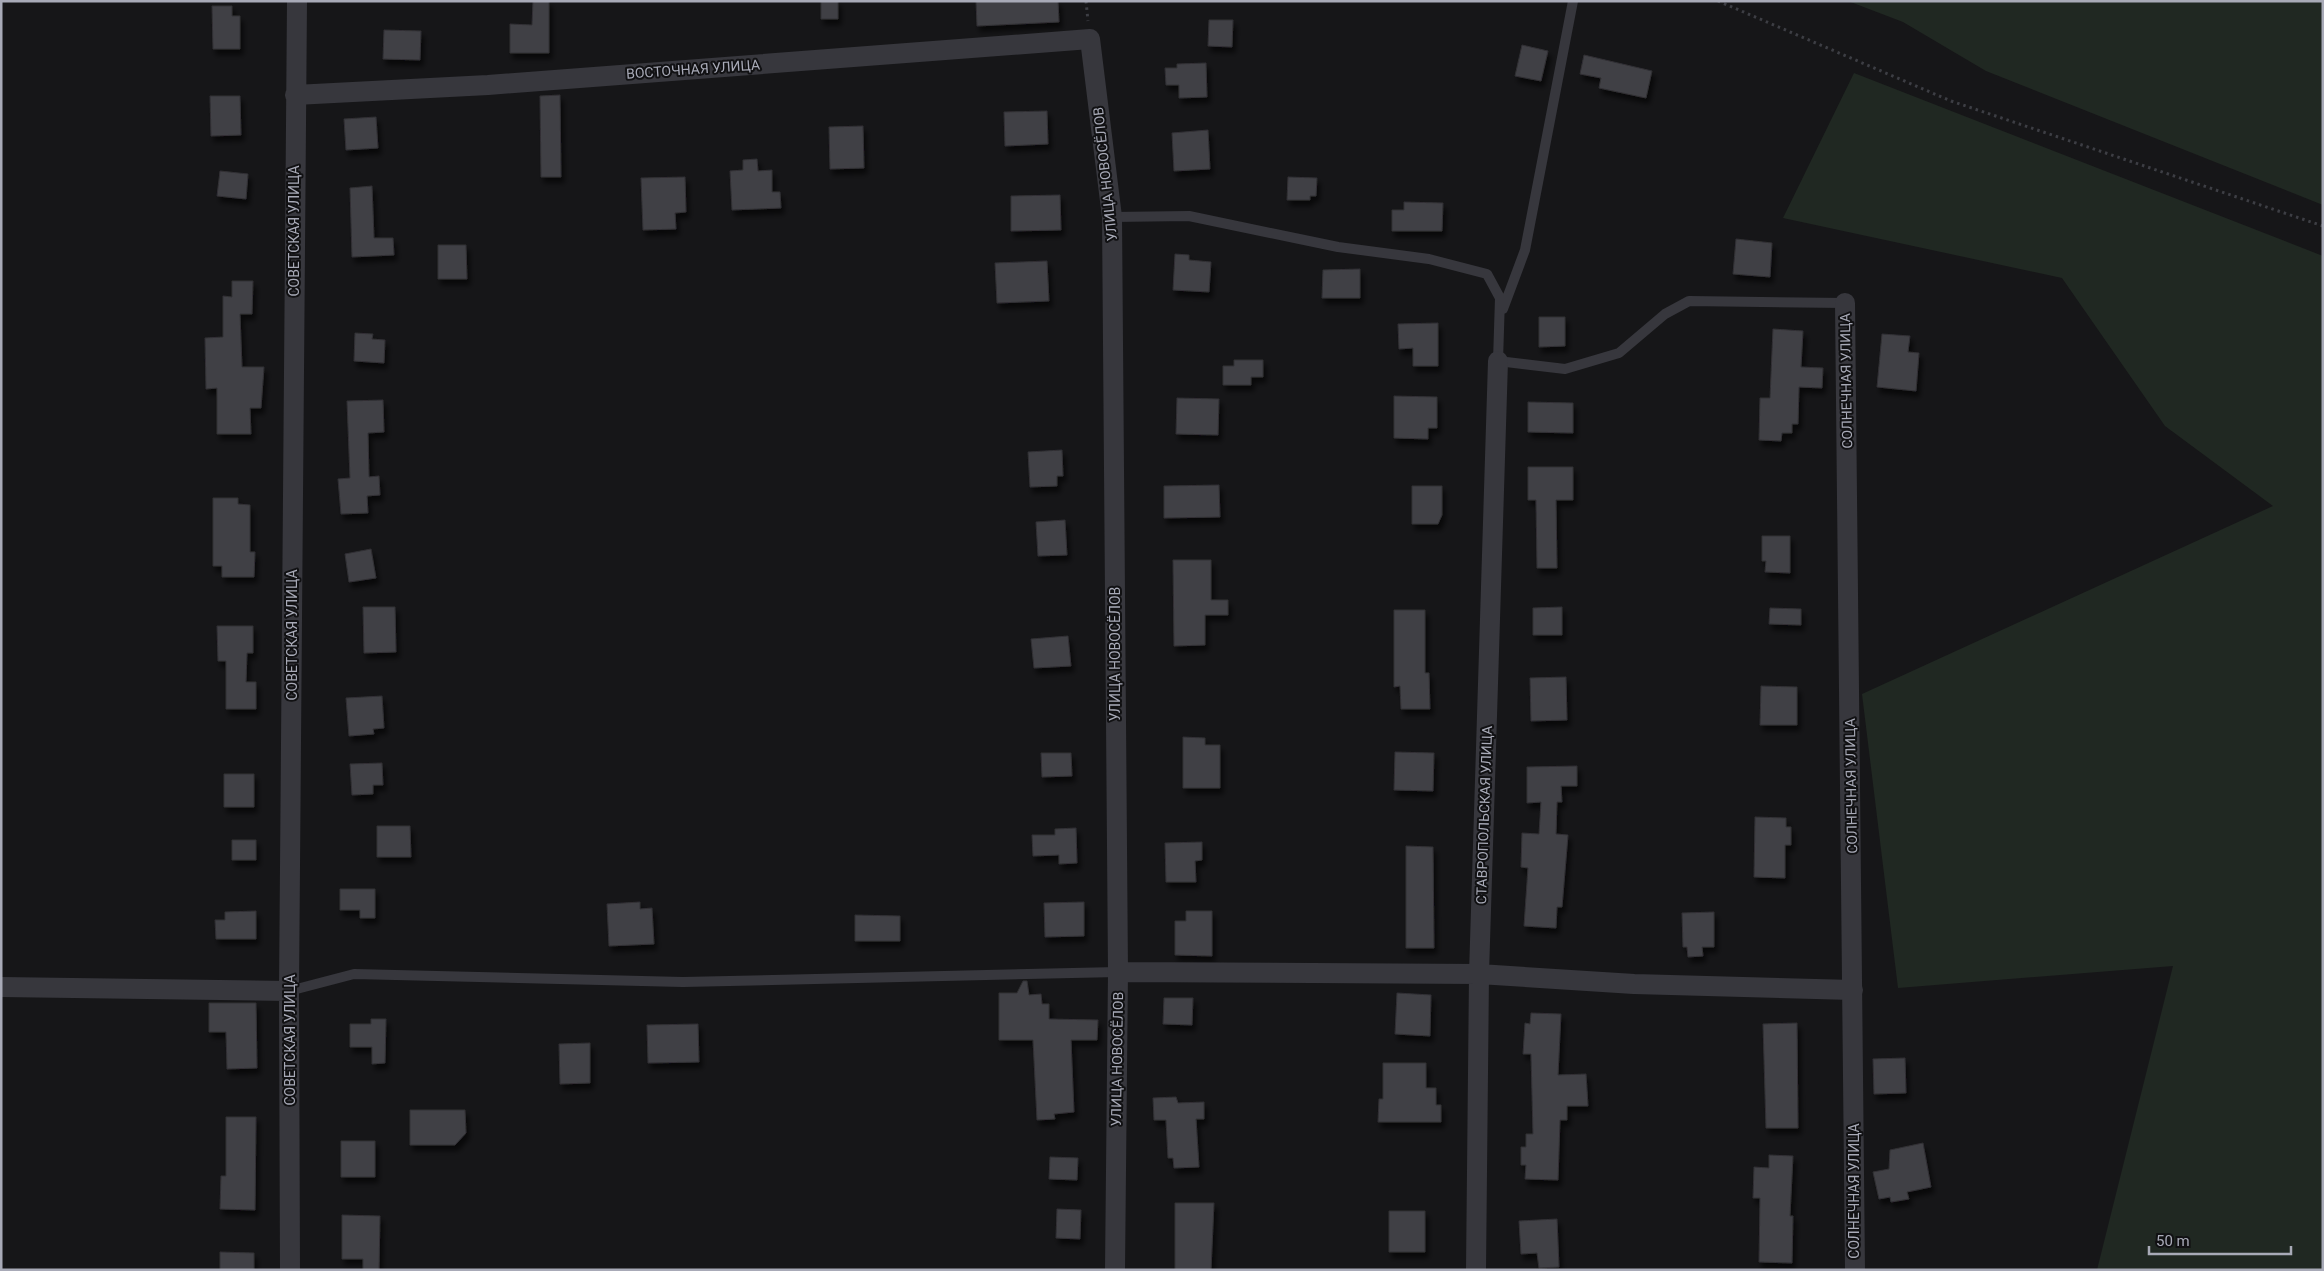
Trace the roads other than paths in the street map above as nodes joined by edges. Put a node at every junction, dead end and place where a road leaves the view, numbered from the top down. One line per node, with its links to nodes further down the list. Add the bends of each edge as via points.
1 (297, 1): 4 (street, СОВЕТСКАЯ УЛИЦА)
2 (1572, 1): 7 (lane, via 1525,250)
3 (1090, 39): 4 (street, ВОСТОЧНАЯ УЛИЦА, via 488,85); 5 (street, УЛИЦА НОВОСЁЛОВ)
4 (295, 95): 13 (street, СОВЕТСКАЯ УЛИЦА)
5 (1112, 217): 7 (lane, via 1189,216 1338,247 1429,259 1487,274 1500,298); 9 (street, УЛИЦА НОВОСЁЛОВ)
6 (1845, 303): 8 (lane, via 1689,301 1664,314 1619,353 1565,369); 12 (street, СОЛНЕЧНАЯ УЛИЦА)
7 (1500, 316): 8 (lane)
8 (1498, 361): 10 (street, СТАВРОПОЛЬСКАЯ УЛИЦА)
9 (1118, 972): 10 (street); 13 (lane, via 682,982 354,974); 15 (street, УЛИЦА НОВОСЁЛОВ)
10 (1479, 974): 12 (street, via 1634,984); 16 (street, СТАВРОПОЛЬСКАЯ УЛИЦА)
11 (1, 987): 13 (street)
12 (1853, 990): 17 (street, СОЛНЕЧНАЯ УЛИЦА)
13 (289, 991): 14 (street, СОВЕТСКАЯ УЛИЦА)
14 (290, 1270)
15 (1115, 1270)
16 (1476, 1270)
17 (1855, 1270)

